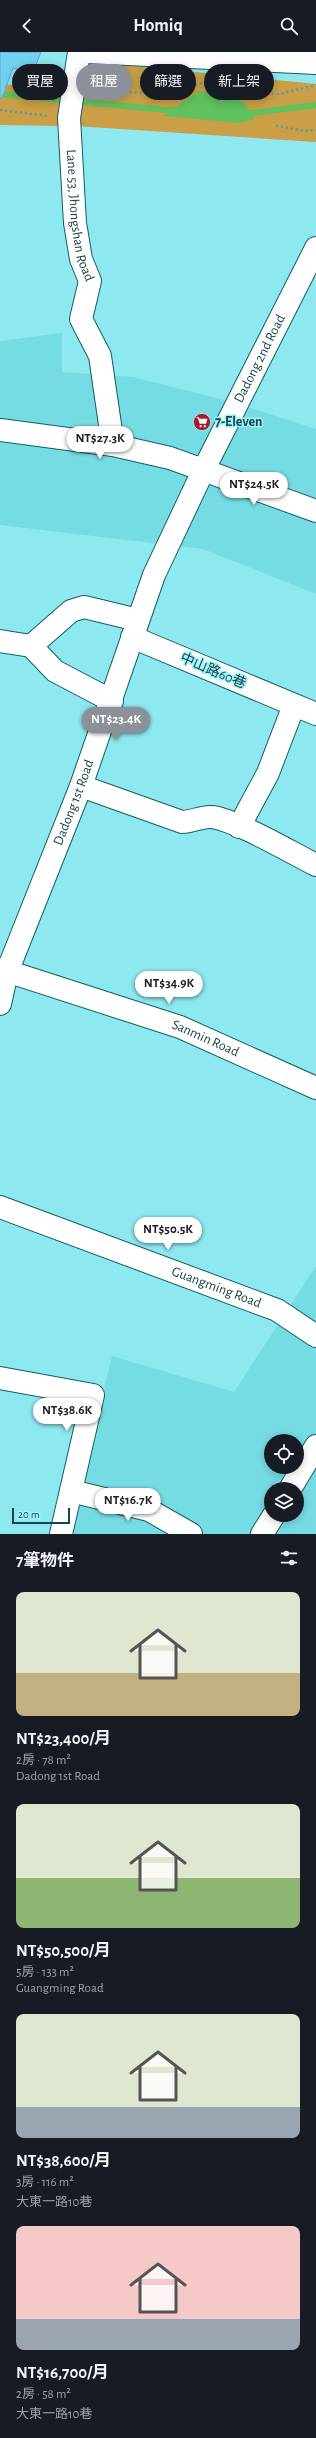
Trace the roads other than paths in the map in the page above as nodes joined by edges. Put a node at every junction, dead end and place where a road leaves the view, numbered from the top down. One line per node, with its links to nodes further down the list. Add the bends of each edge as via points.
1 (79, 52): 7 (street, Lane 53, Jhongshan Road, via 83,89 69,118 75,223 81,259 90,281 81,319 100,356)
2 (87, 52): 3 (street)
3 (316, 63)
4 (316, 248): 5 (street, Dadong 2nd Road)
5 (308, 280): 8 (street, Dadong 2nd Road)
6 (0, 430): 7 (street)
7 (112, 445): 8 (street, via 170,458)
8 (204, 469): 9 (street); 10 (street, Dadong 1st Road, via 154,575)
9 (316, 511)
10 (135, 629): 12 (street, 中山路60巷, via 84,607 72,611); 13 (street, Dadong 1st Road); 14 (street, 中山路60巷)
11 (0, 641): 12 (street)
12 (31, 646): 13 (street, via 55,672)
13 (112, 701): 16 (street, Dadong 1st Road)
14 (294, 705): 15 (street, 中山路60巷); 17 (street, via 268,773)
15 (316, 714)
16 (81, 786): 17 (street, via 182,822 214,817); 19 (street, Dadong 1st Road)
17 (239, 827): 18 (street)
18 (316, 865)
19 (4, 971): 20 (street, Dadong 1st Road); 21 (street, Sanmin Road, via 180,1026)
20 (0, 1004)
21 (316, 1088)
22 (0, 1207): 23 (street, Guangming Road, via 278,1310)
23 (316, 1336)
24 (0, 1378): 27 (street, via 93,1395)
25 (316, 1446): 26 (street)
26 (294, 1482)
27 (71, 1491): 29 (street); 30 (street, via 149,1510)
28 (270, 1522): 31 (street)
29 (61, 1534)
30 (191, 1534)
31 (262, 1534)

